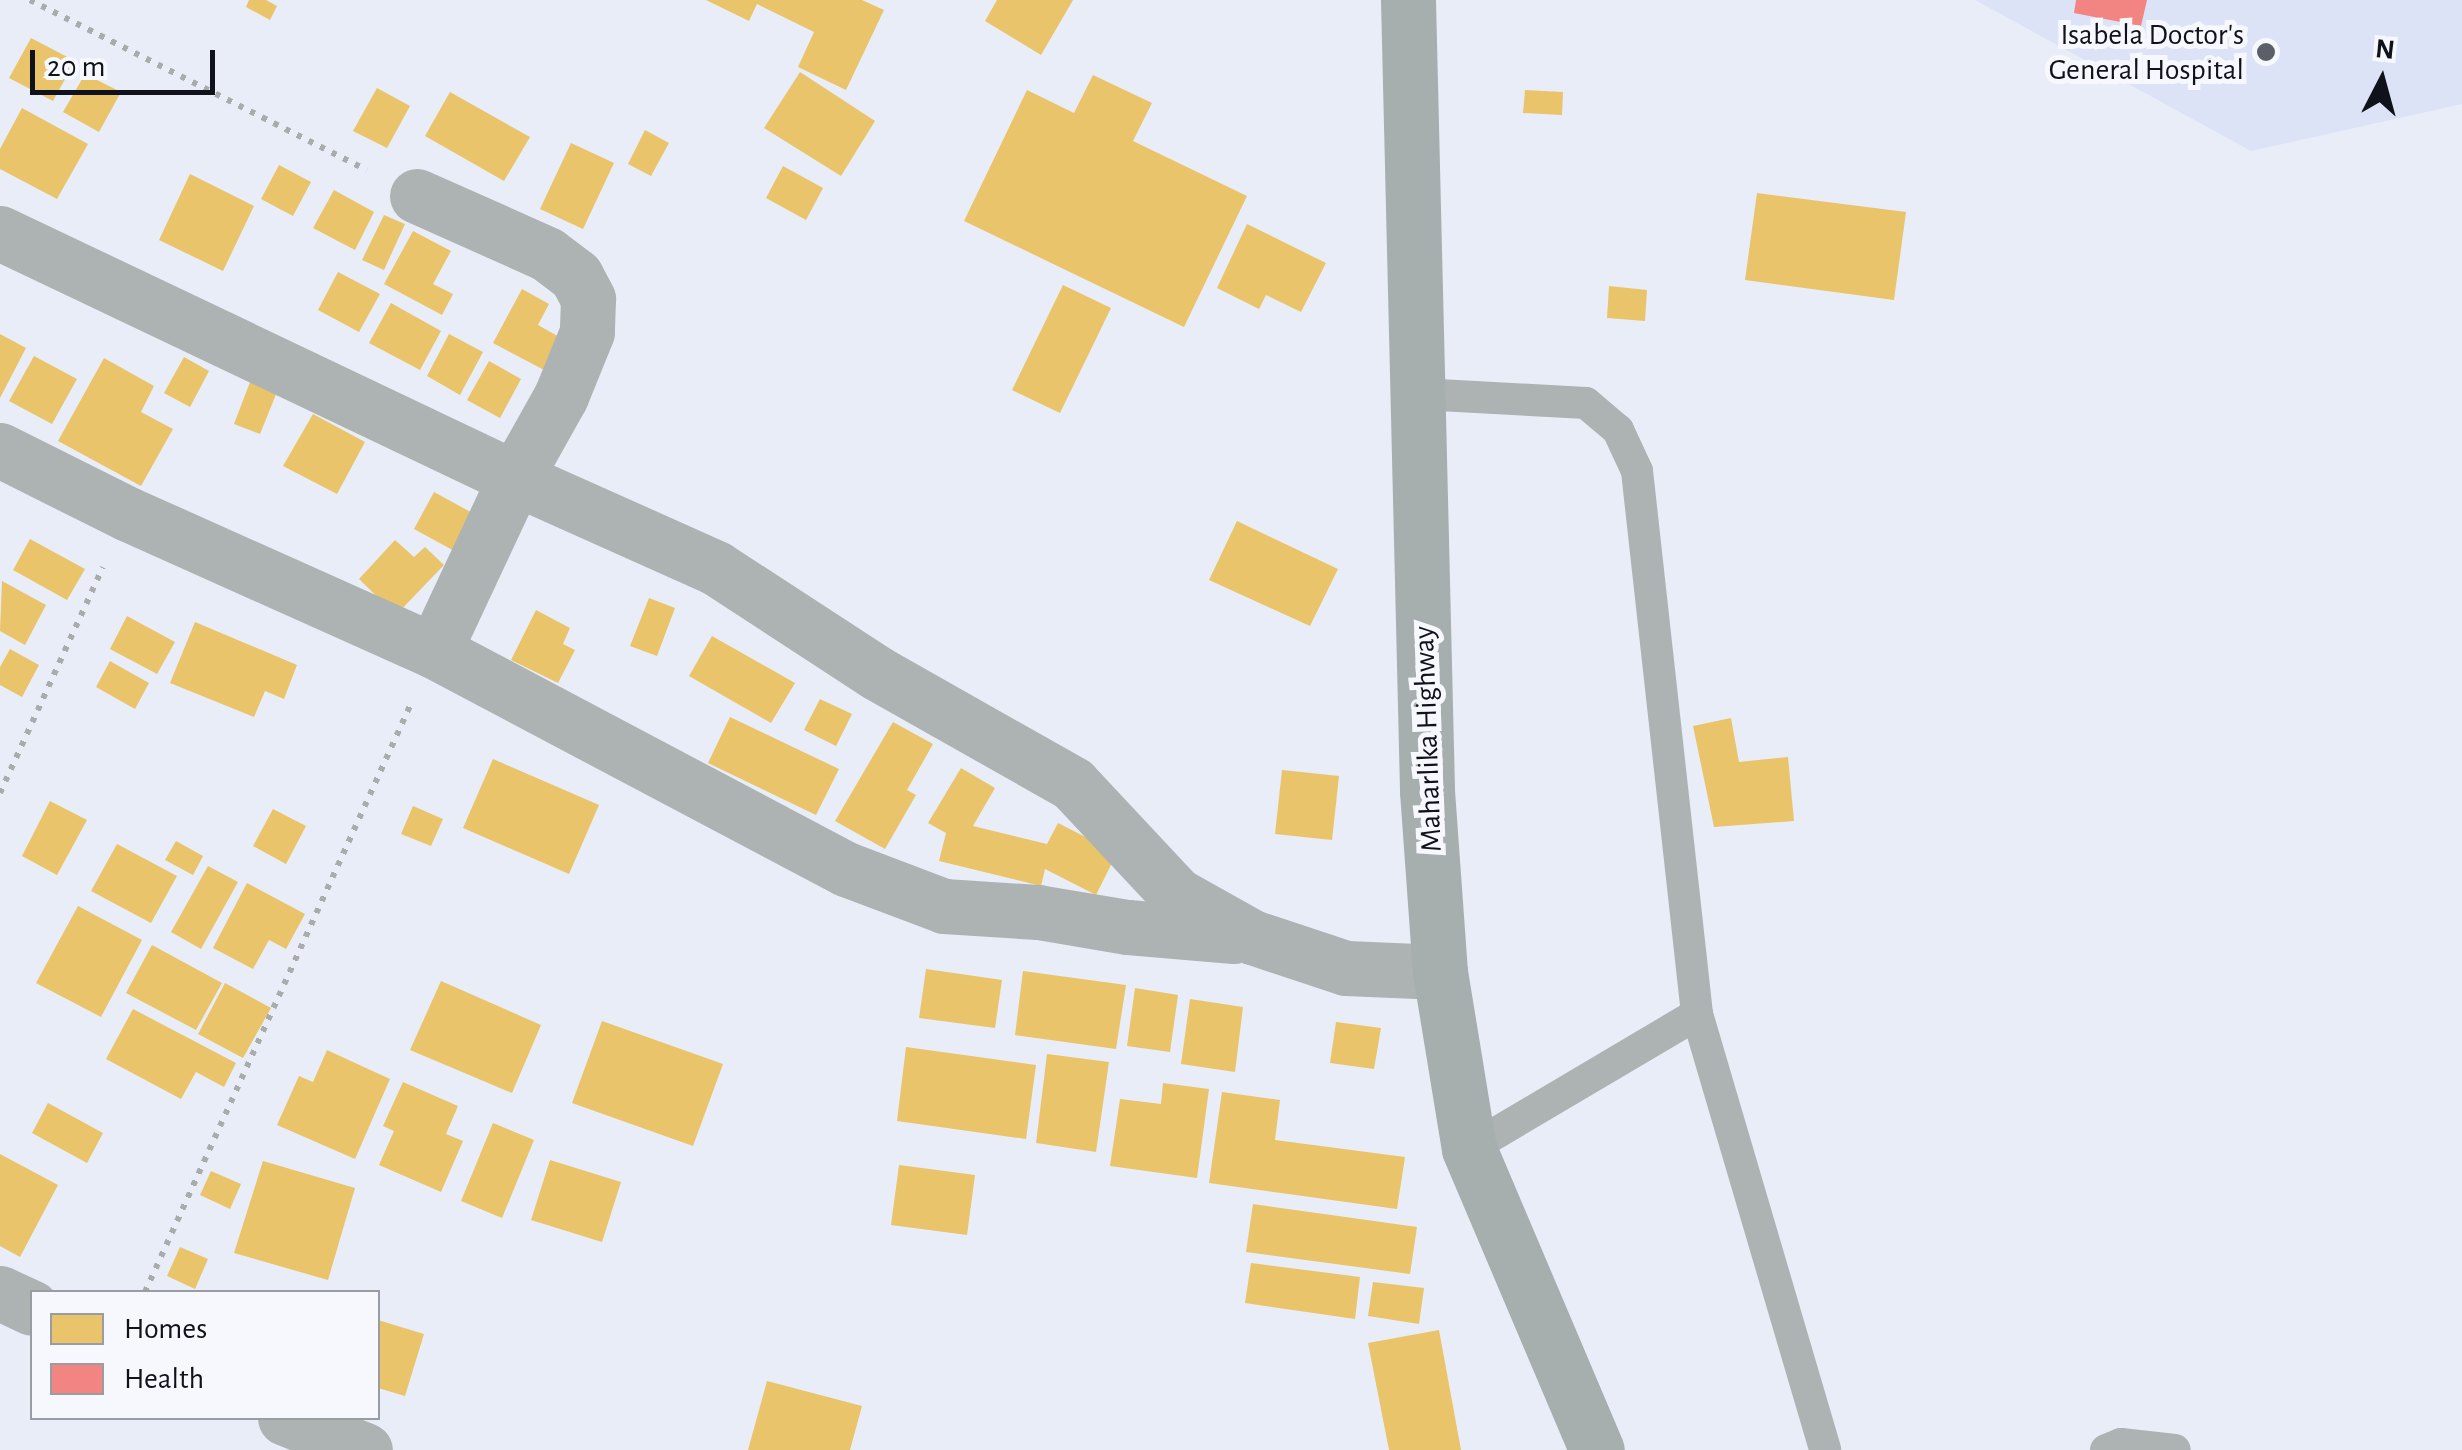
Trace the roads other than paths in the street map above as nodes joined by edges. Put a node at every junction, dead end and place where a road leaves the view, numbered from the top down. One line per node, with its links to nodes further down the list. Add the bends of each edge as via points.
1 (1408, 0): 4 (highway, Maharlika Highway)
2 (417, 196): 6 (street, via 547,254 576,276 588,299 586,332 561,396)
3 (0, 233): 6 (street)
4 (1420, 394): 9 (highway, Maharlika Highway, via 1428,791); 10 (lane, via 1586,403 1618,430 1637,472)
5 (0, 450): 7 (street)
6 (515, 478): 7 (street); 8 (street, via 716,568 876,672 1073,784 1177,894)
7 (434, 651): 8 (street, via 810,851 944,906)
8 (1252, 938): 9 (street, via 1346,968)
9 (1440, 972): 11 (highway, Maharlika Highway)
10 (1697, 1014): 11 (lane); 17 (lane)
11 (1469, 1149): 16 (highway, Maharlika Highway)
12 (0, 1293): 13 (street)
13 (30, 1307)
14 (289, 1420): 15 (street)
15 (364, 1450)
16 (1597, 1450)
17 (1825, 1450)
18 (2106, 1450): 19 (lane, via 2121,1444)
19 (2175, 1450)

